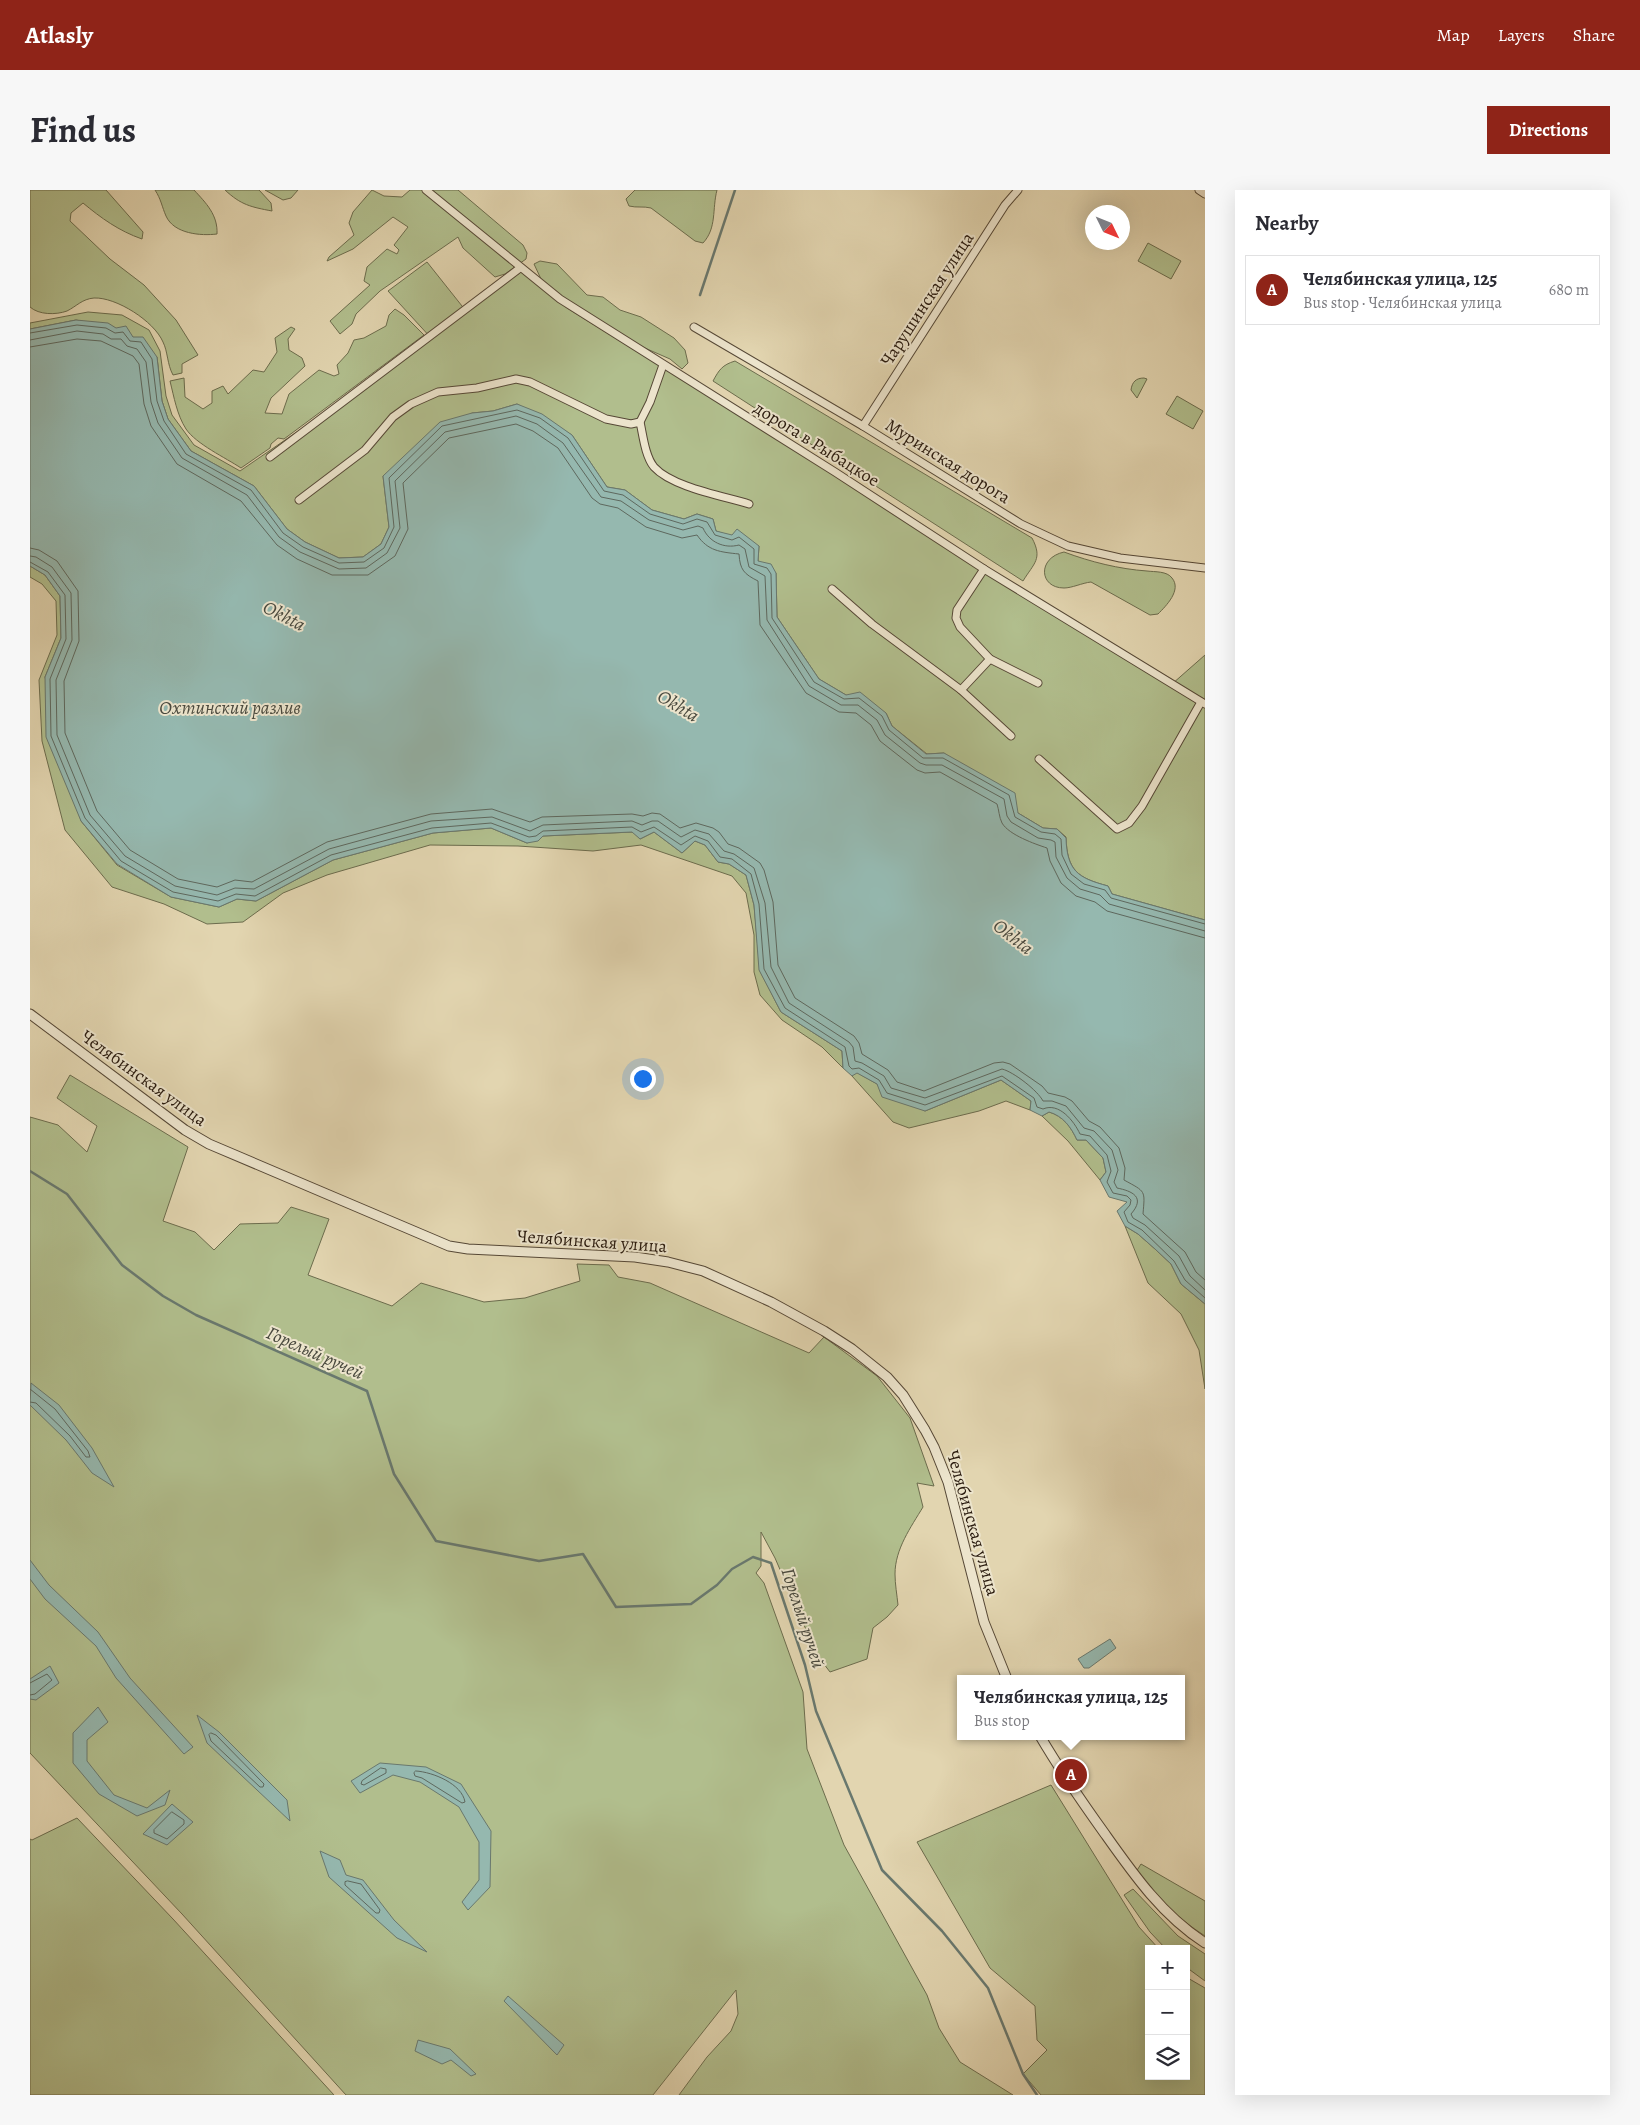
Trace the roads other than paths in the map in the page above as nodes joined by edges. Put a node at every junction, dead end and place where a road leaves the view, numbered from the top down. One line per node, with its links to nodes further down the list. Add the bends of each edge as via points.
1 (426, 190): 5 (street, дорога в Рыбацкое)
2 (1018, 190): 9 (street, Чарушинская улица)
3 (1199, 190): 4 (street)
4 (1205, 194)
5 (520, 268): 7 (street, дорога в Рыбацкое, via 560,299); 10 (street)
6 (694, 327): 9 (street, Муринская дорога)
7 (663, 365): 8 (street); 14 (street, дорога в Рыбацкое)
8 (640, 422): 11 (street, via 631,424 606,419 530,382 516,379 438,392 411,404 393,417 366,450); 12 (street, via 650,460 659,470 695,489)
9 (863, 426): 13 (street, Муринская дорога, via 1021,524 1068,546 1120,558)
10 (270, 457)
11 (299, 500)
12 (749, 504)
13 (1205, 568)
14 (984, 569): 16 (street, via 957,610 956,618 960,627); 19 (street, дорога в Рыбацкое)
15 (832, 589): 18 (street, via 872,624)
16 (990, 659): 17 (street); 18 (street)
17 (1038, 683)
18 (961, 690): 20 (street)
19 (1203, 703): 21 (street, via 1142,806 1129,823 1117,829)
20 (1011, 736)
21 (1039, 759)
22 (30, 1014): 23 (street, Челябинская улица, via 185,1130 209,1144 450,1246 611,1255 687,1266 771,1302 852,1349 887,1377 903,1395 934,1448 948,1482 984,1622)
23 (1006, 1675)
24 (1043, 1740): 25 (street, via 1084,1805 1147,1891 1181,1926)
25 (1205, 1943)

